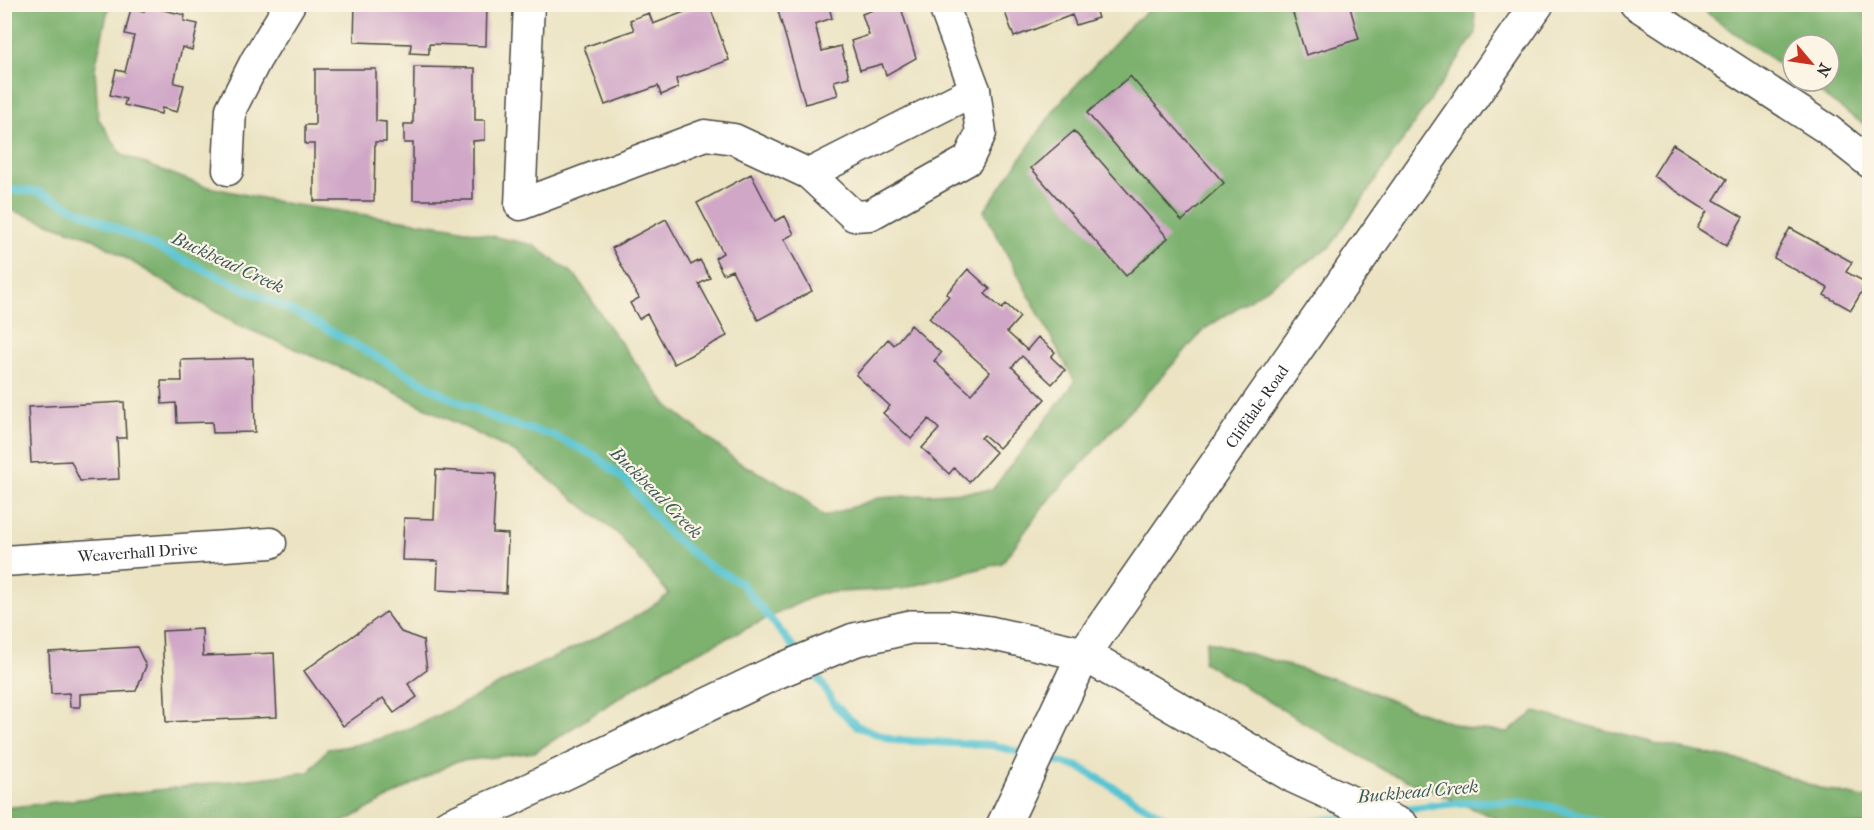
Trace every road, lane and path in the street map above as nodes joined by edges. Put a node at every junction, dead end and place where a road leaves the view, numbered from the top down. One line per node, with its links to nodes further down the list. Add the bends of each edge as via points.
1 (290, 4): 8 (street, via 231,110)
2 (943, 4): 6 (street)
3 (1537, 4): 12 (main road, Cliffdale Road)
4 (1635, 4): 7 (street, via 1827,129)
5 (533, 6): 9 (street, via 520,205 705,135 734,139)
6 (975, 90): 9 (street); 9 (street, via 981,133 968,160 870,215 854,216)
7 (1869, 163)
8 (228, 170)
9 (809, 174)
10 (271, 543): 11 (street, Weaverhall Drive)
11 (4, 561)
12 (1084, 654): 13 (main road, via 950,627 910,627 854,640); 14 (main road, Cliffdale Road); 15 (main road, via 1295,777)
13 (448, 825)
14 (1003, 825)
15 (1402, 825)

